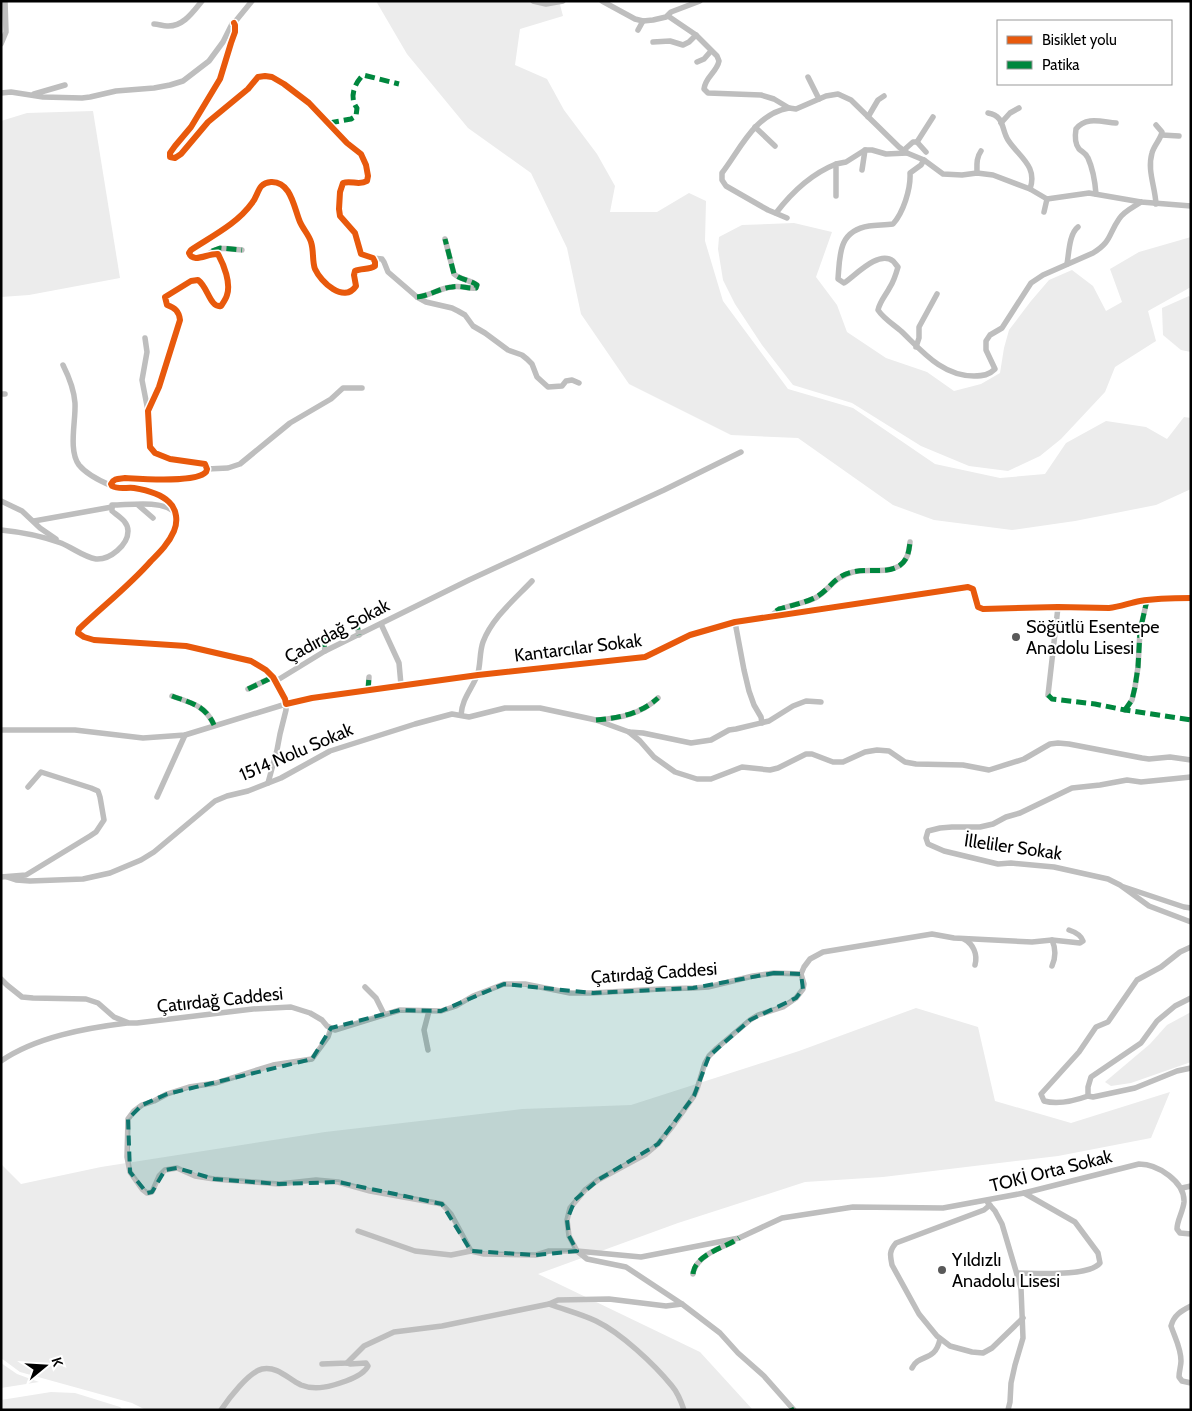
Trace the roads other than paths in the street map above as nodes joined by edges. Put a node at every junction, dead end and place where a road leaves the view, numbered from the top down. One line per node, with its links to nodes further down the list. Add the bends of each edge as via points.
1 (5, 1): 14 (street, via 7,25)
2 (202, 1): 11 (street, via 181,23 168,26)
3 (252, 1): 10 (street)
4 (533, 1): 5 (street, via 546,4)
5 (563, 1)
6 (602, 1): 9 (street)
7 (700, 1): 8 (street)
8 (668, 16): 9 (street); 13 (street)
9 (643, 21): 12 (street)
10 (234, 23): 21 (street, via 209,61 183,81 170,86 90,97); 59 (street, via 236,29 220,79 170,157 181,154 208,122 258,77 272,78 309,103 361,154 367,181 344,183 339,209 340,216 355,233 361,254)
11 (154, 24)
12 (638, 30)
13 (696, 35): 15 (street, via 683,45 670,41); 16 (street)
14 (2, 41)
15 (653, 42)
16 (712, 51): 17 (street); 24 (street, via 719,61 705,82 704,88 708,93 761,95)
17 (698, 62)
18 (808, 77): 23 (street)
19 (65, 85): 21 (street)
20 (1, 93): 21 (street)
21 (32, 95)
22 (884, 96): 27 (street)
23 (819, 100): 24 (street, via 796,109); 27 (street, via 838,94 851,100)
24 (789, 108): 32 (street, via 770,114)
25 (1020, 108): 29 (street)
26 (988, 114): 29 (street, via 994,115)
27 (868, 117): 39 (street)
28 (933, 117): 35 (street)
29 (1001, 123): 45 (street, via 1008,140 1030,168 1033,182)
30 (1116, 124): 46 (street, via 1090,120 1076,129 1077,147 1089,160)
31 (1156, 125): 33 (street)
32 (755, 127): 36 (street); 53 (street, via 722,173 722,180 726,186)
33 (1162, 136): 34 (street); 50 (street, via 1150,161)
34 (1180, 136)
35 (917, 142): 39 (street, via 913,142); 40 (street)
36 (775, 146)
37 (865, 150): 39 (street, via 886,154); 42 (street, via 846,162); 43 (street)
38 (981, 151): 44 (street, via 977,159)
39 (905, 152): 41 (street)
40 (926, 152)
41 (924, 160): 44 (street, via 943,174); 64 (street, via 910,174 903,206 893,224 866,226 844,240 838,279 844,283 873,262 885,258 892,260 898,267 878,310)
42 (836, 164): 47 (street); 53 (street, via 806,181)
43 (862, 170)
44 (977, 173): 45 (street, via 993,175)
45 (1030, 189): 48 (street)
46 (1096, 194): 48 (street); 49 (street)
47 (836, 196)
48 (1047, 199): 52 (street)
49 (1141, 202): 50 (street); 60 (street, via 1122,214 1105,245)
50 (1156, 204): 51 (street)
51 (1191, 206)
52 (1044, 212)
53 (776, 213): 54 (street)
54 (787, 218)
55 (1078, 227): 60 (street, via 1073,234)
56 (445, 240): 62 (street, via 454,274 475,283 476,288 452,286)
57 (242, 250): 58 (street, via 220,248)
58 (208, 255): 59 (street, via 196,259 189,253 236,220 253,202 259,187 272,182 288,190 312,243 315,268 326,285 342,293 354,290 355,271 375,266); 68 (street, via 218,254 221,260 228,286 227,296 221,306 214,306 206,288 198,280 165,297 167,305 177,310 180,320)
59 (373, 258): 62 (street, via 382,259 388,272)
60 (1067, 264): 64 (street, via 1043,274 1032,283 1002,328 986,340 986,350 995,369 991,374 970,376 950,371)
61 (937, 294): 64 (street, via 919,327)
62 (418, 297): 66 (street, via 458,311 473,326 508,350 522,355 548,388 562,386 572,380)
63 (146, 338): 68 (street, via 142,380)
64 (916, 347)
65 (63, 365): 71 (street, via 75,401 73,451 78,464 88,474)
66 (579, 383)
67 (362, 388): 70 (street, via 343,388 331,399 290,423 240,464 228,468)
68 (148, 411): 70 (street, via 150,447 155,453 170,459 205,464)
69 (742, 452): 88 (street, Çadırdağ Sokak)
70 (207, 468): 71 (street, via 199,477 116,479)
71 (112, 486): 75 (street, via 156,494 169,502)
72 (1, 501): 77 (street, via 22,511)
73 (138, 505): 74 (street); 75 (street, via 168,506); 76 (street)
74 (112, 507): 77 (street); 80 (street, via 128,529 126,540 119,549 97,559)
75 (175, 512): 94 (street, Çadırdağ Sokak, via 175,529 166,546 78,633 94,640 186,646 210,651 251,661)
76 (153, 518)
77 (34, 522): 80 (street)
78 (1, 530): 80 (street)
79 (910, 542): 85 (street, via 906,559 896,568 847,574 815,598 778,609)
80 (62, 543)
81 (532, 581): 92 (street, via 490,629 481,648)
82 (1191, 598): 83 (street)
83 (1147, 600): 84 (street, via 1118,607); 103 (street, via 1140,631 1135,687)
84 (1058, 607): 85 (street, Kantarcılar Sokak, via 983,609 978,607 973,589 968,587); 98 (street)
85 (771, 616): 87 (street, Kantarcılar Sokak)
86 (356, 620): 89 (street)
87 (735, 622): 92 (street, Kantarcılar Sokak, via 690,635 645,657); 106 (street, via 749,691)
88 (381, 624): 89 (street, Çadırdağ Sokak); 95 (street, via 399,663)
89 (359, 635): 91 (street, Çadırdağ Sokak)
90 (323, 637): 91 (street)
91 (325, 652): 94 (street, Çadırdağ Sokak)
92 (478, 675): 95 (street, Kantarcılar Sokak); 104 (street, via 463,701)
93 (369, 677): 97 (street)
94 (275, 679): 96 (street); 102 (street)
95 (401, 685): 97 (street, Kantarcılar Sokak)
96 (248, 689)
97 (368, 690): 102 (street, Kantarcılar Sokak)
98 (1048, 695)
99 (172, 696): 107 (street, via 208,713)
100 (658, 698): 105 (street, via 638,712)
101 (820, 702): 106 (street, via 799,703)
102 (286, 704): 107 (street, Kantarcılar Sokak); 113 (street)
103 (1125, 710)
104 (460, 715): 105 (street, 1514 Nolu Sokak, via 505,708 540,708); 113 (street, 1514 Nolu Sokak, via 452,714 415,724 339,748)
105 (596, 720): 109 (street, 1514 Nolu Sokak)
106 (762, 723): 109 (street, via 729,730 711,740 691,744)
107 (214, 725): 110 (street, Kantarcılar Sokak)
108 (1, 730): 110 (street, Kantarcılar Sokak, via 74,730 144,738)
109 (629, 732): 111 (street, via 654,757 676,772 711,779 742,767 778,768 806,754 843,762 870,750 889,751 905,762 916,764 989,770 1018,762 1043,747 1058,743 1142,758)
110 (185, 735): 115 (street)
111 (1191, 760)
112 (1191, 777): 117 (street, İlleliler Sokak, via 1141,782 1127,780 1072,788 993,824 940,828 926,834 928,844 958,855 998,864 1068,870 1108,879)
113 (268, 783): 116 (street, 1514 Nolu Sokak, via 215,801 154,852 116,871 83,879 23,881)
114 (28, 787): 116 (street, 1514 Nolu Sokak, via 41,772 98,791 104,820 90,836 26,874)
115 (157, 797)
116 (4, 877)
117 (1120, 886): 118 (street); 119 (street, İlleliler Sokak, via 1149,906)
118 (1191, 908)
119 (1191, 922)
120 (1069, 930): 122 (street, via 1083,941)
121 (964, 939): 122 (street); 124 (street, via 973,948); 126 (street, via 932,934 823,952 810,959)
122 (1052, 940): 125 (street, via 1055,950)
123 (1191, 947): 138 (street, via 1137,980 1108,1022 1096,1027 1080,1052 1041,1094 1044,1101 1050,1103)
124 (976, 965)
125 (1052, 966)
126 (801, 974): 131 (street, Çatırdağ Caddesi, via 767,974 708,987 593,993 504,984 456,1006); 146 (street, via 803,989 796,998 783,1007 750,1020 709,1056 694,1096 658,1144 598,1180 575,1200 567,1220 569,1236)
127 (1, 979): 128 (street)
128 (4, 985): 133 (street, via 22,996 33,998 86,998 98,1002 114,1017)
129 (365, 986): 132 (street)
130 (1191, 998): 138 (street, via 1174,1006 1157,1020 1141,1043 1091,1077)
131 (429, 1011): 132 (street, Çatırdağ Caddesi, via 400,1010); 135 (street, via 424,1030)
132 (384, 1014): 134 (street, Çatırdağ Caddesi, via 335,1030)
133 (129, 1023): 134 (street, Çatırdağ Caddesi, via 291,1007 310,1013); 136 (street, Çatırdağ Caddesi, via 48,1039)
134 (331, 1028): 147 (street, via 312,1059 274,1065 216,1083 189,1087 142,1105 128,1119 130,1172 147,1193 152,1192 165,1170 177,1168 195,1176 214,1179 279,1184 316,1180 338,1182 442,1204 451,1214)
135 (428, 1050)
136 (1, 1061)
137 (1191, 1068): 138 (street, via 1135,1088)
138 (1088, 1096)
139 (1191, 1186): 140 (street)
140 (1182, 1188): 141 (street, TOKİ Orta Sokak, via 1171,1177 1147,1164 1139,1164); 144 (street, via 1183,1210 1177,1229 1180,1233)
141 (1024, 1193): 142 (street, TOKİ Orta Sokak); 148 (street, via 1075,1222 1098,1253 1100,1263 1090,1270 1068,1273)
142 (987, 1202): 145 (street, via 943,1208 854,1207 782,1218); 148 (street, TOKİ Orta Sokak, via 1002,1224); 154 (street, via 984,1210 891,1248 892,1265 911,1300)
143 (358, 1231): 147 (street, via 415,1251 451,1255)
144 (1191, 1234)
145 (739, 1238): 146 (street, via 641,1256); 149 (street, via 698,1262)
146 (577, 1251): 147 (street, via 549,1251 536,1255); 151 (street, via 587,1259 626,1267)
147 (471, 1252)
148 (1017, 1273): 153 (street, TOKİ Orta Sokak)
149 (693, 1274)
150 (549, 1304): 151 (street, via 558,1300 609,1299 666,1306); 155 (street, via 442,1326 394,1332 364,1346); 161 (street, via 611,1330 643,1356 672,1387)
151 (682, 1304): 159 (street, via 720,1333)
152 (1191, 1306): 158 (street, via 1176,1314 1170,1326 1181,1358 1179,1377)
153 (1023, 1318): 154 (street, via 983,1353 950,1346); 162 (street, TOKİ Orta Sokak, via 1023,1338 1011,1383)
154 (940, 1339): 157 (street, via 935,1352)
155 (348, 1362): 156 (street); 160 (street, via 366,1363 368,1366 351,1379 320,1388 300,1384 274,1370 261,1369 251,1375)
156 (322, 1364)
157 (912, 1368)
158 (1191, 1383)
159 (792, 1409)
160 (221, 1410)
161 (684, 1410)
162 (1008, 1410)

